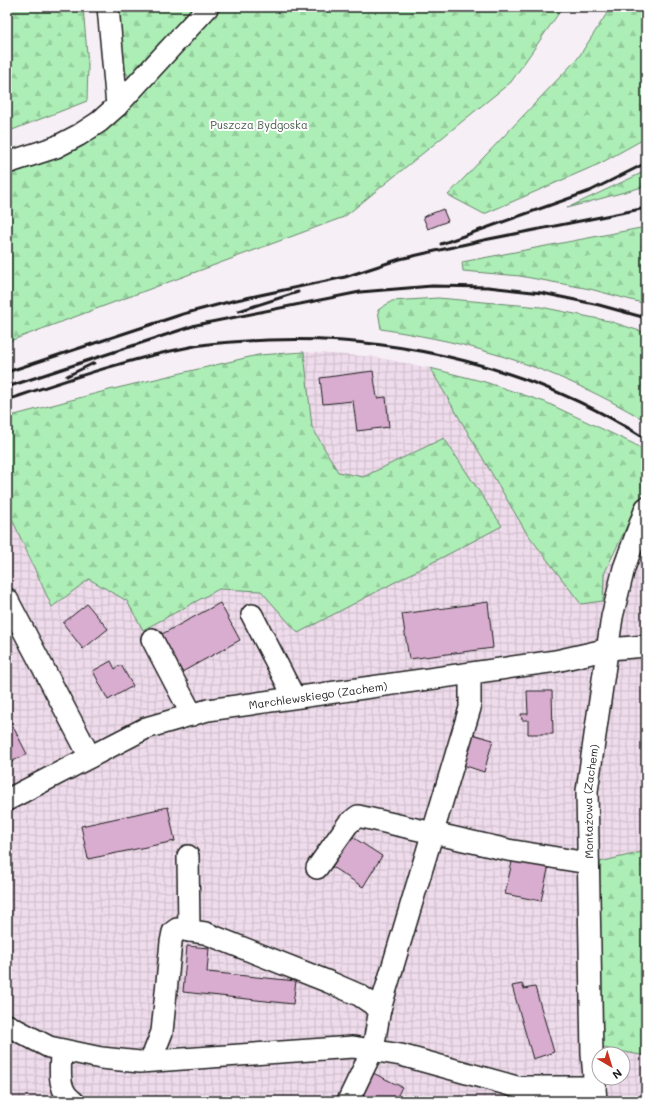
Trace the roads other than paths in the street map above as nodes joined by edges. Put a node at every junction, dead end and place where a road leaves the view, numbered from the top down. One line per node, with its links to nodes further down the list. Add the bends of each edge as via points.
1 (108, 7): 3 (lane)
2 (208, 7): 3 (lane)
3 (117, 106): 4 (lane, via 79,135 56,147)
4 (7, 163)
5 (646, 508): 10 (lane, Montażowa (Zachem), via 624,568 612,617)
6 (7, 599): 14 (lane)
7 (252, 615): 12 (lane)
8 (152, 639): 13 (lane)
9 (646, 646): 10 (lane, Marchlewskiego (Zachem))
10 (608, 649): 11 (lane, Marchlewskiego (Zachem), via 556,661); 18 (lane, Montażowa (Zachem), via 587,791)
11 (470, 674): 12 (lane, Marchlewskiego (Zachem)); 16 (lane, via 470,708)
12 (294, 698): 13 (lane, Marchlewskiego (Zachem), via 208,710)
13 (192, 715): 14 (lane, Marchlewskiego (Zachem), via 146,728)
14 (90, 757): 15 (lane, Marchlewskiego (Zachem))
15 (7, 800)
16 (434, 833): 18 (lane, via 508,850); 19 (lane, via 358,816 348,824); 21 (lane)
17 (188, 856): 20 (lane)
18 (588, 863): 26 (lane, Montażowa (Zachem))
19 (317, 868)
20 (189, 931): 21 (lane, via 205,934 329,982 359,995); 25 (lane, via 173,932 162,1032)
21 (380, 1009): 23 (lane)
22 (7, 1025): 24 (lane, via 49,1047)
23 (373, 1049): 25 (lane, via 353,1047); 26 (lane, via 517,1087); 28 (lane)
24 (62, 1050): 25 (lane, via 101,1058 140,1062); 27 (lane, via 61,1088)
25 (151, 1060)
26 (595, 1094)
27 (73, 1101)
28 (348, 1101)

